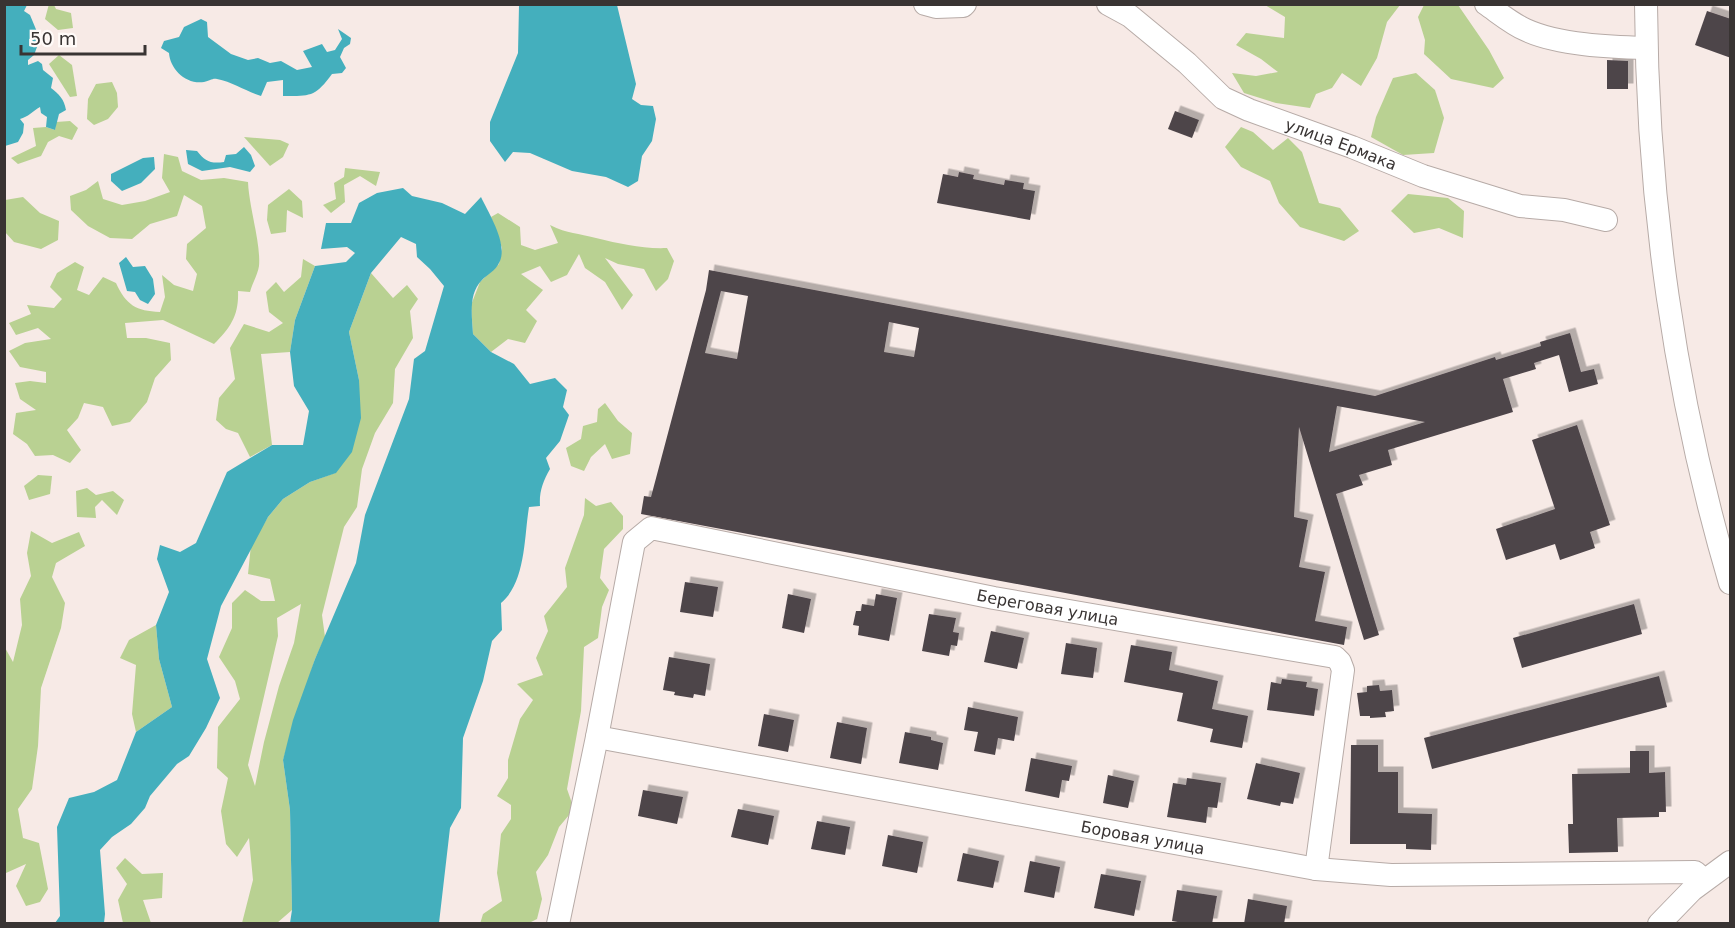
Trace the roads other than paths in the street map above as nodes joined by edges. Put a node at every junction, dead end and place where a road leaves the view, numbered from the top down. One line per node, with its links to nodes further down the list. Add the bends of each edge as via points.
1 (925, 4): 2 (street)
2 (965, 4)
3 (1108, 4): 7 (street, улица Ермака, via 1130,16 1223,98 1249,110 1423,176 1520,206 1564,210)
4 (1486, 4): 6 (street, via 1526,30 1554,38 1598,47)
5 (1646, 4): 6 (street)
6 (1646, 48): 8 (street, via 1655,178 1674,338 1702,474)
7 (1606, 220)
8 (1731, 584)
9 (597, 737): 11 (street, Боровая улица); 11 (street, Береговая улица, via 634,542 651,528 994,598 1335,657 1343,670); 13 (street)
10 (1731, 862): 12 (street)
11 (1316, 868): 12 (street, Боровая улица, via 1401,875)
12 (1700, 876): 14 (street)
13 (558, 924)
14 (1659, 924)

